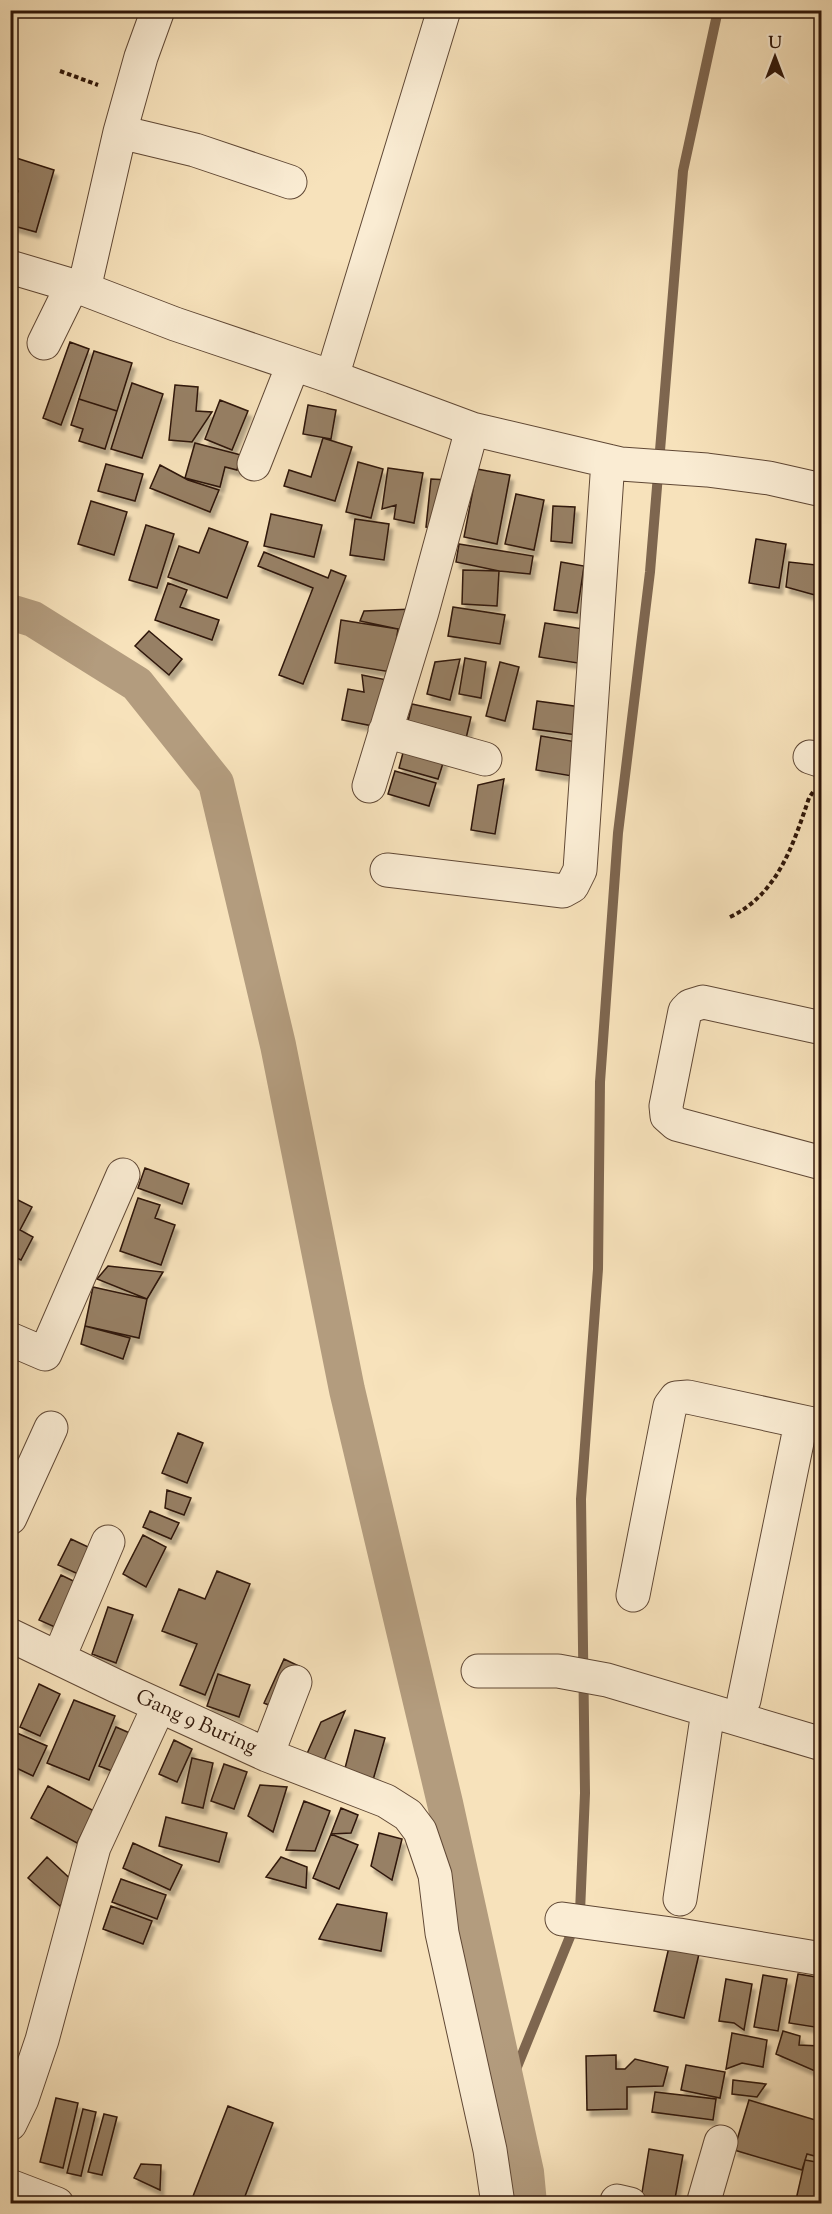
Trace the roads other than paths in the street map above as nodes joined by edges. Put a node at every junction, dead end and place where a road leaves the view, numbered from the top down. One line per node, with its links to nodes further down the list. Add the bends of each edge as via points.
1 (158, 10): 3 (street)
2 (444, 10): 9 (street)
3 (120, 132): 4 (street, via 195,150); 6 (street)
4 (290, 182)
5 (10, 267): 6 (street)
6 (78, 288): 7 (street); 8 (street)
7 (44, 343)
8 (293, 365): 9 (street); 12 (street)
9 (332, 377): 10 (street)
10 (472, 429): 11 (street); 14 (street)
11 (615, 462): 13 (street, via 769,478); 17 (street, via 580,870 572,886 563,891)
12 (254, 464)
13 (822, 490)
14 (385, 731): 15 (street); 16 (street)
15 (485, 759)
16 (369, 786)
17 (387, 870)
18 (822, 1028): 19 (street, via 703,1002 690,1006 685,1011 666,1106 667,1116 676,1124)
19 (822, 1163)
20 (123, 1175): 21 (street, via 45,1354)
21 (10, 1339)
22 (811, 1424): 26 (street, via 688,1397 676,1398 670,1406); 31 (street)
23 (51, 1428): 24 (street)
24 (10, 1518)
25 (108, 1542): 28 (street)
26 (633, 1595)
27 (10, 1635): 28 (street, Gang 9 Buring)
28 (59, 1657): 32 (street, Gang 9 Buring)
29 (478, 1671): 33 (street, via 558,1671 607,1680)
30 (295, 1682): 35 (street)
31 (744, 1700)
32 (159, 1706): 35 (street, Gang 9 Buring); 39 (street, via 94,1847 42,2040)
33 (708, 1711): 34 (street); 36 (street)
34 (822, 1744)
35 (267, 1755): 43 (street, Gang 9 Buring, via 386,1801 408,1815 420,1831 435,1875 442,1933 490,2150)
36 (680, 1899)
37 (577, 1922): 38 (street)
38 (822, 1959)
39 (10, 2124)
40 (721, 2142): 44 (street)
41 (10, 2186): 42 (street)
42 (57, 2204)
43 (498, 2204)
44 (703, 2204)

